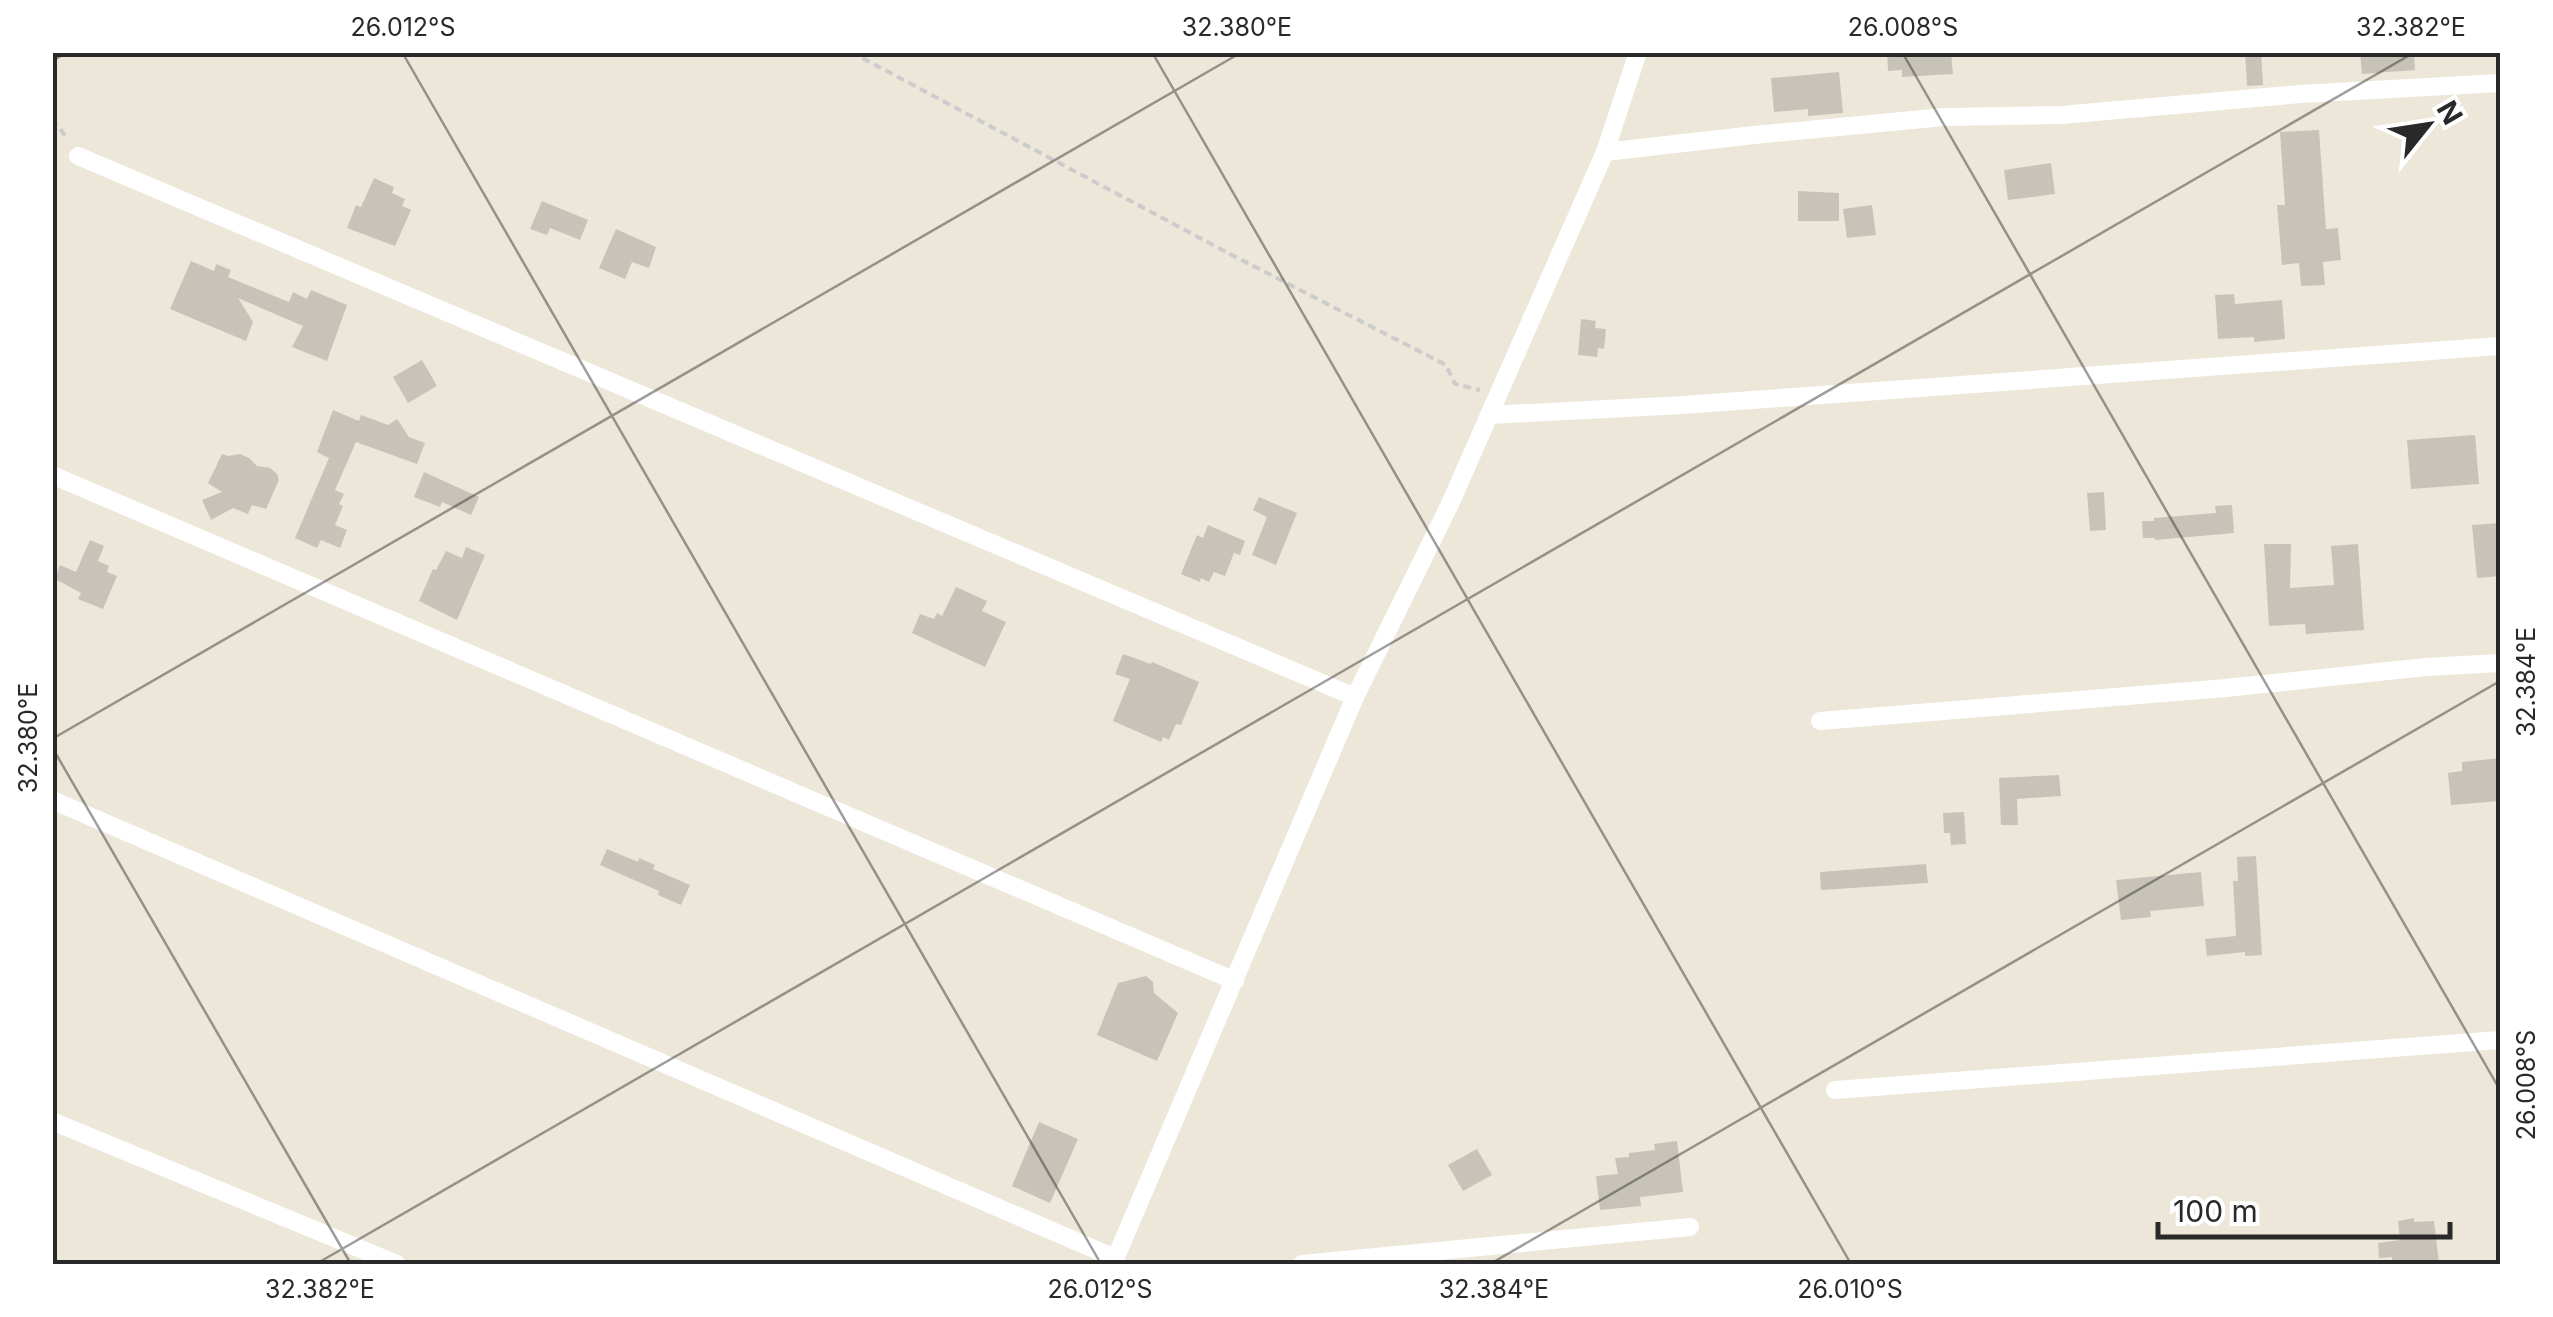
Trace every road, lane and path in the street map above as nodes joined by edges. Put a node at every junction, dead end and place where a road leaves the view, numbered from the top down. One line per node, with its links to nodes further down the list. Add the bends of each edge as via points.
1 (851, 52): 8 (path, via 1446,365 1455,384)
2 (1638, 52): 5 (street)
3 (2500, 83): 5 (street, via 2061,115 1944,117)
4 (52, 119): 6 (path)
5 (1605, 152): 8 (street)
6 (78, 156): 12 (street)
7 (2500, 346): 9 (street)
8 (1499, 394): 9 (street)
9 (1489, 416): 12 (street)
10 (52, 475): 15 (street)
11 (2500, 664): 13 (street)
12 (1355, 697): 15 (street)
13 (1820, 720)
14 (52, 800): 20 (street)
15 (1235, 981): 20 (street)
16 (2500, 1040): 17 (street)
17 (1835, 1090)
18 (52, 1120): 21 (street)
19 (1690, 1227): 22 (street)
20 (1114, 1261)
21 (398, 1264)
22 (1302, 1264)

